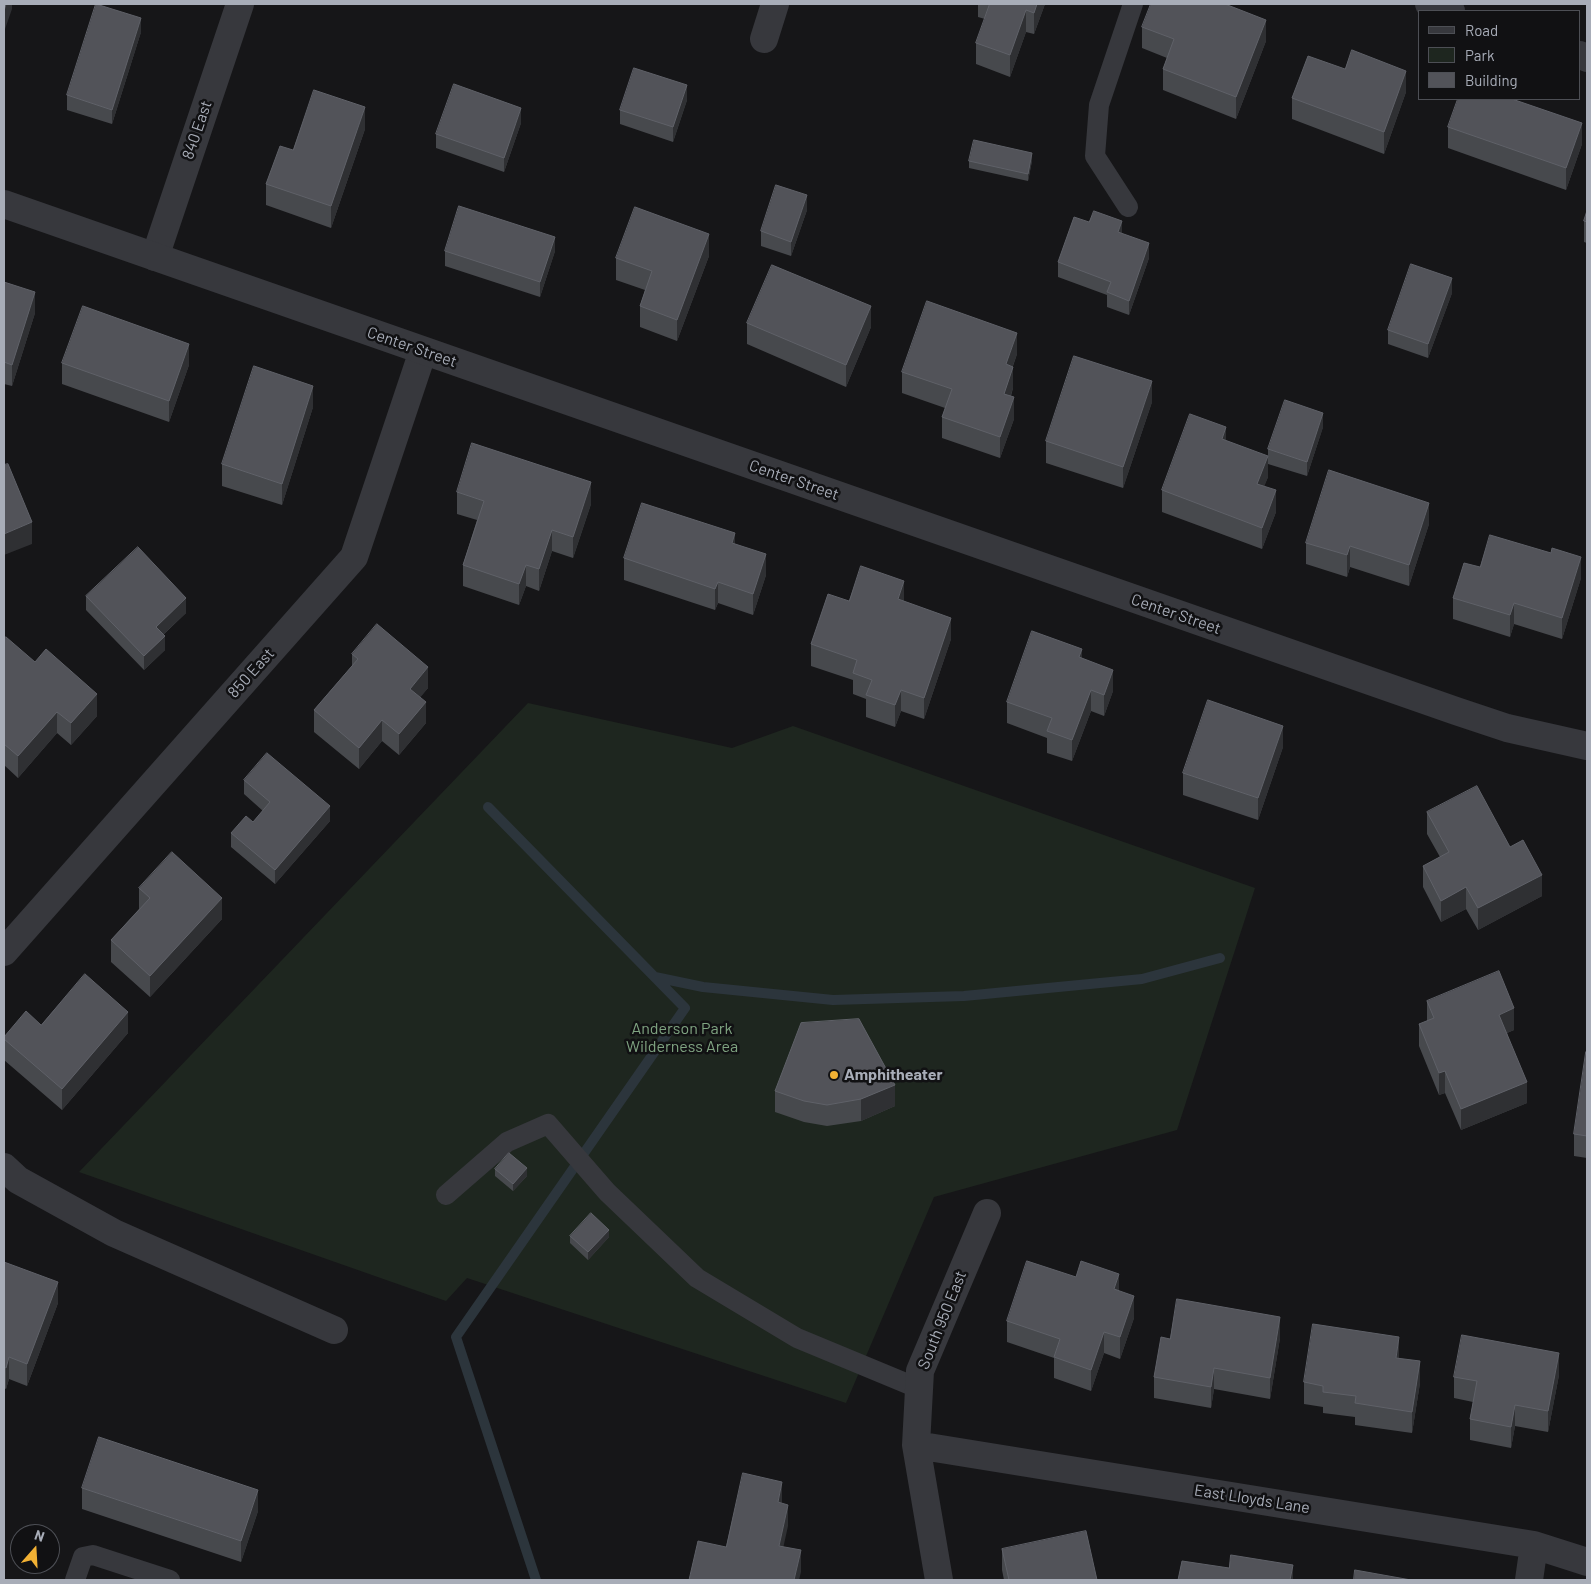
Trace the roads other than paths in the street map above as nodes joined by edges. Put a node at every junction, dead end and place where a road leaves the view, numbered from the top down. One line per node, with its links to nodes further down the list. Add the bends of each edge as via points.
1 (240, 4): 9 (street, 840 East)
2 (775, 4): 6 (street)
3 (1133, 4): 8 (lane, via 1099,105 1095,156)
4 (1429, 4): 5 (street)
5 (1448, 10)
6 (764, 39)
7 (4, 204): 9 (street, Center Street)
8 (1128, 207)
9 (155, 257): 10 (street, Center Street)
10 (424, 351): 11 (street, Center Street, via 1456,711 1507,728); 12 (street, 850 East, via 354,557)
11 (1587, 746)
12 (4, 952)
13 (4, 1167): 16 (street, via 18,1180 114,1233)
14 (446, 1195): 17 (lane, via 507,1142 548,1124 589,1172 697,1278 797,1338)
15 (987, 1213): 17 (street, South 950 East, via 920,1371)
16 (334, 1330)
17 (920, 1389): 18 (street, South 950 East)
18 (916, 1444): 19 (street, East Lloyds Lane); 23 (street, South 950 East)
19 (1534, 1545): 20 (street, East Lloyds Lane); 24 (street)
20 (1587, 1562)
21 (75, 1580): 22 (lane, via 83,1557 92,1555)
22 (170, 1580)
23 (939, 1580)
24 (1529, 1580)

